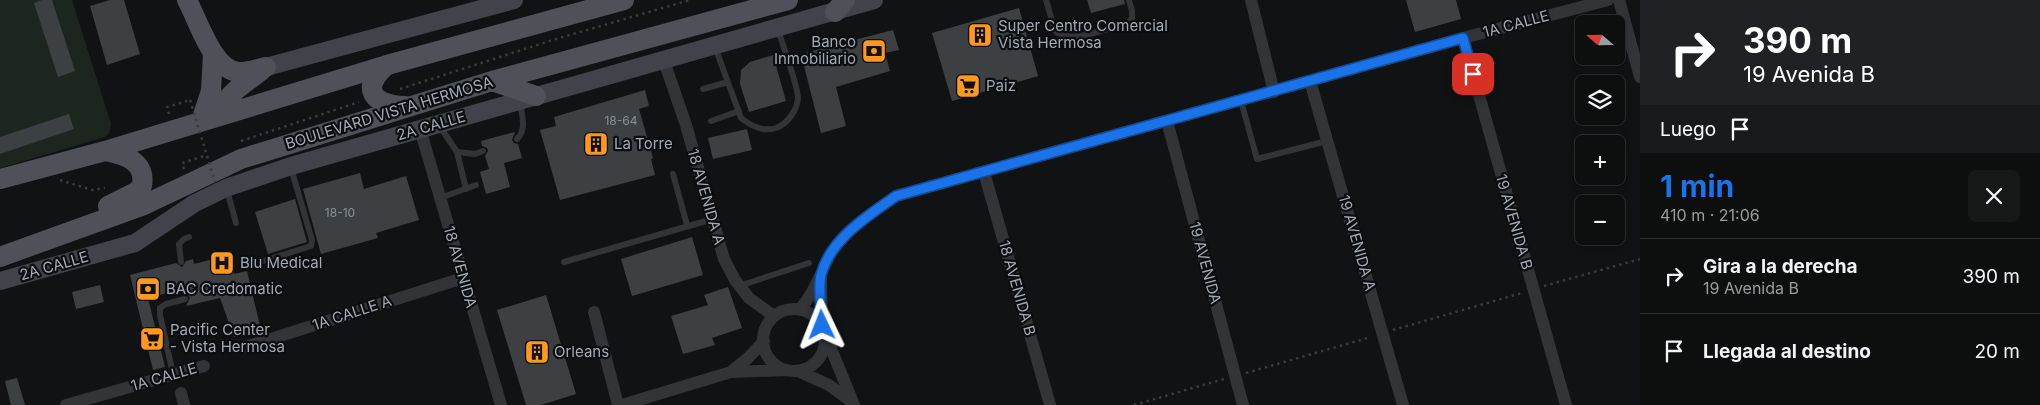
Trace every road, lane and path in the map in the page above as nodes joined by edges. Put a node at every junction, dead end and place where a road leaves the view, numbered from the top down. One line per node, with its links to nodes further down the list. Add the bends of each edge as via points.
1 (187, 0): 16 (main road)
2 (514, 0): 19 (street)
3 (624, 0): 18 (main road)
4 (690, 0): 26 (path)
5 (788, 0): 21 (main road, BOULEVARD VISTA HERMOSA)
6 (874, 0): 12 (street, 2A CALLE)
7 (1046, 0): 8 (lane, via 1055,31 1066,37 1127,23 1132,19)
8 (1129, 0)
9 (1251, 0): 25 (street)
10 (1608, 0): 14 (street, 1A CALLE)
11 (1619, 0): 20 (street)
12 (840, 6): 13 (street, 2A CALLE)
13 (777, 28): 15 (street, 2A CALLE); 31 (lane, via 798,98 794,111 784,125 769,130 749,124 741,118)
14 (1463, 38): 23 (street, 1A CALLE); 90 (street, 19 AVENIDA B)
15 (715, 46): 17 (street, 2A CALLE); 22 (lane)
16 (213, 53): 19 (main road, via 230,71); 32 (main road, via 211,91)
17 (664, 61): 27 (street, 2A CALLE); 57 (street, 18 AVENIDA A)
18 (387, 65): 26 (main road, via 372,82); 32 (main road)
19 (266, 67): 32 (main road)
20 (1640, 77)
21 (492, 81): 27 (main road); 29 (main road, BOULEVARD VISTA HERMOSA)
22 (728, 82): 24 (lane); 31 (lane)
23 (1310, 82): 25 (street, 1A CALLE); 38 (street, 19 AVENIDA A)
24 (703, 89)
25 (1274, 92): 28 (street, 1A CALLE)
26 (375, 97): 29 (main road, via 389,105); 39 (path)
27 (528, 99): 35 (street, 2A CALLE); 37 (lane, via 523,129)
28 (1241, 101): 34 (street, 1A CALLE); 38 (lane, via 1257,159)
29 (412, 106): 61 (main road, BOULEVARD VISTA HERMOSA, via 241,159 144,205)
30 (167, 108): 44 (path, bridge, via 190,100)
31 (739, 111): 33 (lane)
32 (204, 120): 41 (main road)
33 (711, 121)
34 (1167, 121): 48 (street, 1A CALLE); 88 (street, 19 AVENIDA)
35 (438, 124): 36 (street, 2A CALLE); 42 (lane)
36 (420, 129): 45 (street, 2A CALLE); 56 (street, 18 AVENIDA)
37 (517, 139)
38 (1327, 141): 89 (street, 19 AVENIDA A)
39 (239, 142)
40 (484, 150): 42 (lane, via 475,154)
41 (105, 151): 50 (main road); 61 (main road, via 126,156 137,163 143,177 142,186)
42 (457, 152): 55 (lane)
43 (215, 153): 46 (path)
44 (205, 156): 46 (path, via 182,163); 52 (path, bridge)
45 (290, 166): 52 (street, 2A CALLE); 65 (lane, via 311,246)
46 (184, 169): 47 (path)
47 (177, 172)
48 (984, 172): 67 (street, 1A CALLE, via 896,196 848,233 832,251); 87 (street, 18 AVENIDA B)
49 (673, 174): 59 (lane)
50 (0, 179)
51 (57, 179): 54 (path, via 92,190)
52 (221, 185): 58 (lane); 69 (street, 2A CALLE, via 136,243)
53 (476, 185): 55 (lane)
54 (109, 188)
55 (466, 189): 56 (lane)
56 (440, 198): 68 (street, 18 AVENIDA)
57 (713, 219): 59 (lane); 70 (street, 18 AVENIDA A, via 724,259)
58 (236, 223)
59 (687, 225): 64 (lane)
60 (189, 237): 63 (lane, via 179,244)
61 (21, 250): 62 (main road, BOULEVARD VISTA HERMOSA)
62 (0, 257)
63 (181, 262)
64 (564, 262)
65 (251, 263)
66 (809, 263): 70 (lane)
67 (821, 276): 72 (street, 1A CALLE); 75 (street, 1A CALLE)
68 (463, 278): 77 (street, 1A CALLE A); 84 (street, 18 AVENIDA)
69 (0, 281)
70 (739, 286): 74 (street, 18 AVENIDA A, via 749,298)
71 (185, 299): 81 (lane, via 160,308)
72 (800, 309): 74 (street, via 782,311); 75 (street, via 816,317)
73 (594, 312): 85 (street)
74 (774, 316): 76 (street)
75 (824, 330): 79 (street, via 825,344 816,362 808,368); 82 (street)
76 (764, 341): 79 (street, via 770,360); 80 (street)
77 (242, 348)
78 (204, 366): 81 (street, 1A CALLE)
79 (792, 370): 80 (street); 82 (street, via 829,385)
80 (730, 372): 86 (street)
81 (173, 374): 83 (street, 1A CALLE)
82 (854, 404)
83 (66, 405)
84 (501, 405)
85 (618, 405)
86 (622, 405)
87 (1050, 405)
88 (1243, 405)
89 (1403, 405)
90 (1566, 405)

